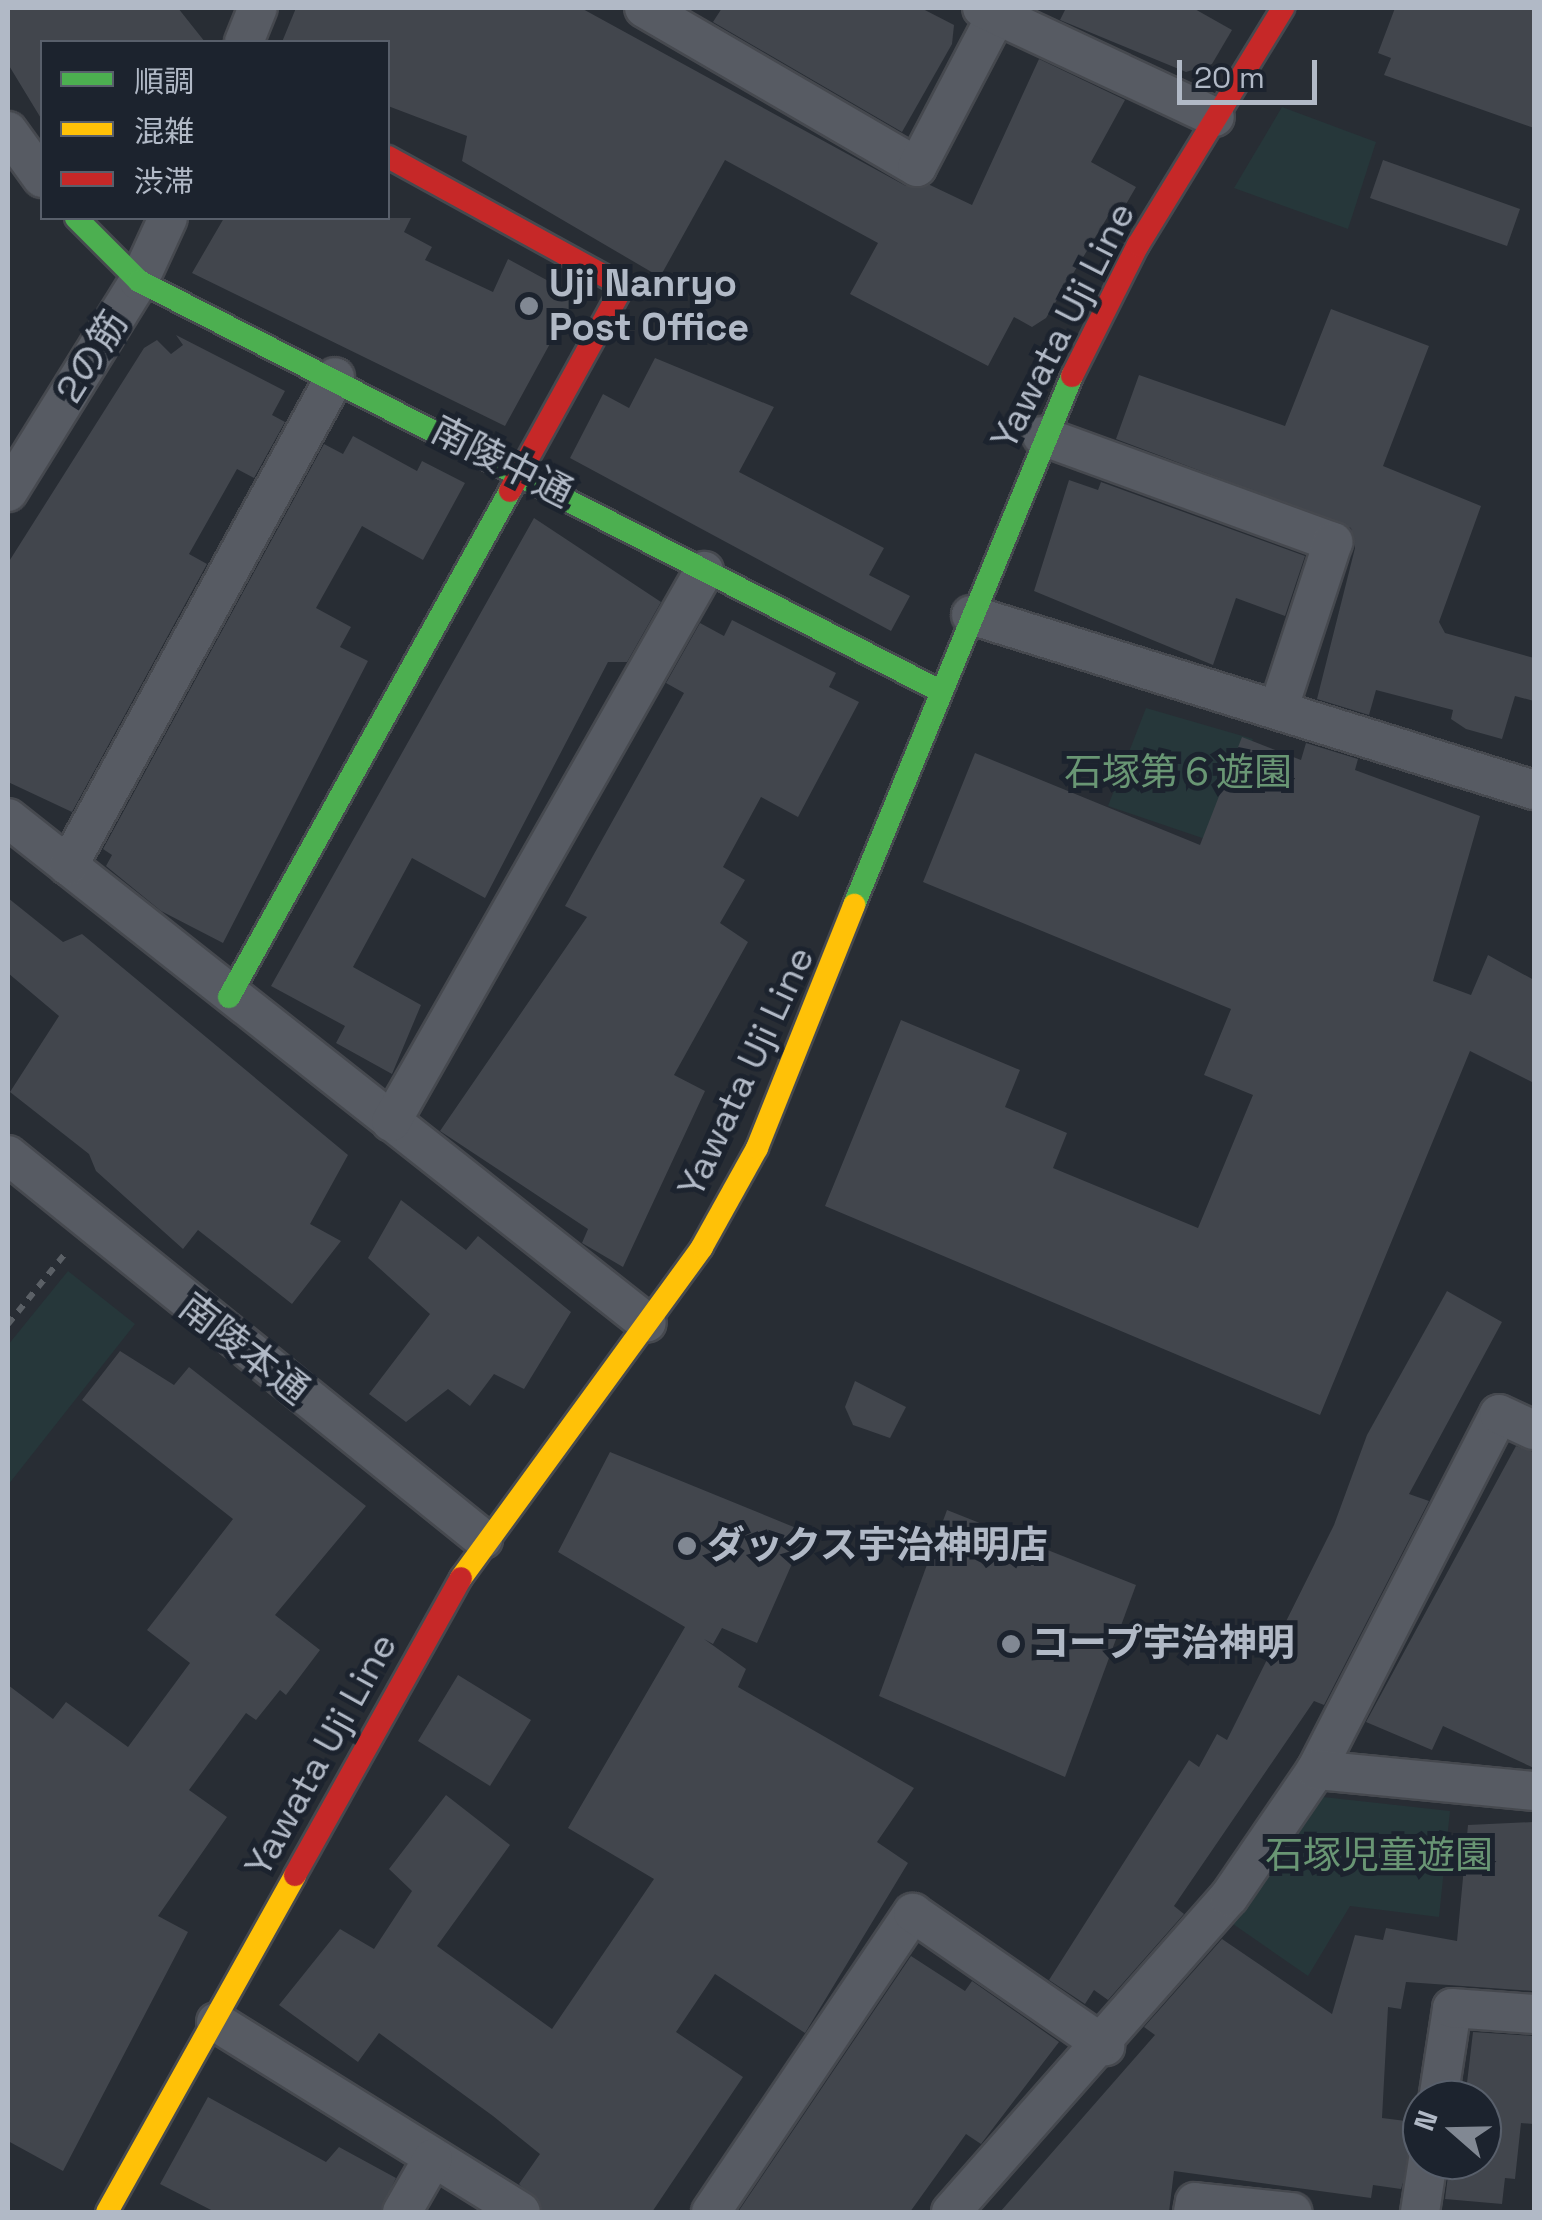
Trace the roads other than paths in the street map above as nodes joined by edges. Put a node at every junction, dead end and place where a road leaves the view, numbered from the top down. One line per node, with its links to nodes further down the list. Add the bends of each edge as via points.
1 (644, 8): 3 (street, via 917,167)
2 (1283, 8): 4 (main road, Yawata Uji Line)
3 (989, 12): 4 (street)
4 (1215, 116): 12 (main road, Yawata Uji Line)
5 (8, 131): 7 (street)
6 (390, 158): 13 (main road, via 623,286)
7 (40, 175)
8 (78, 220): 10 (main road, 南陵中通)
9 (167, 220): 10 (street, 2の筋)
10 (139, 282): 11 (main road, 南陵中通); 14 (street, 2の筋)
11 (336, 377): 13 (main road, 南陵中通); 21 (street)
12 (1042, 436): 16 (main road, Yawata Uji Line); 18 (street, via 1334,542)
13 (522, 470): 15 (main road, 南陵中通); 22 (main road)
14 (8, 491)
15 (704, 571): 17 (main road, 南陵中通); 23 (street)
16 (971, 616): 17 (main road, Yawata Uji Line); 18 (street)
17 (942, 692): 25 (main road, Yawata Uji Line, via 758,1148)
18 (1279, 707): 19 (street)
19 (1534, 790)
20 (8, 818): 21 (street)
21 (68, 866): 22 (street)
22 (229, 997): 23 (street)
23 (391, 1122): 25 (street)
24 (8, 1155): 27 (street, 南陵本通)
25 (647, 1323): 27 (main road, Yawata Uji Line)
26 (1534, 1430): 28 (street, via 1498,1414 1422,1578)
27 (483, 1539): 31 (main road, Yawata Uji Line)
28 (1316, 1770): 29 (street); 32 (street, via 1229,1897)
29 (1534, 1791)
30 (1534, 2014): 33 (street, via 1452,2008)
31 (216, 2022): 34 (street); 36 (main road, Yawata Uji Line)
32 (1105, 2046): 39 (street, via 914,1913); 40 (street)
33 (1441, 2080)
34 (432, 2158): 37 (street); 38 (street)
35 (1425, 2180): 43 (street)
36 (107, 2212)
37 (402, 2212)
38 (521, 2212)
39 (711, 2212)
40 (951, 2212)
41 (1193, 2212): 42 (street, via 1195,2202)
42 (1292, 2212)
43 (1420, 2212)

